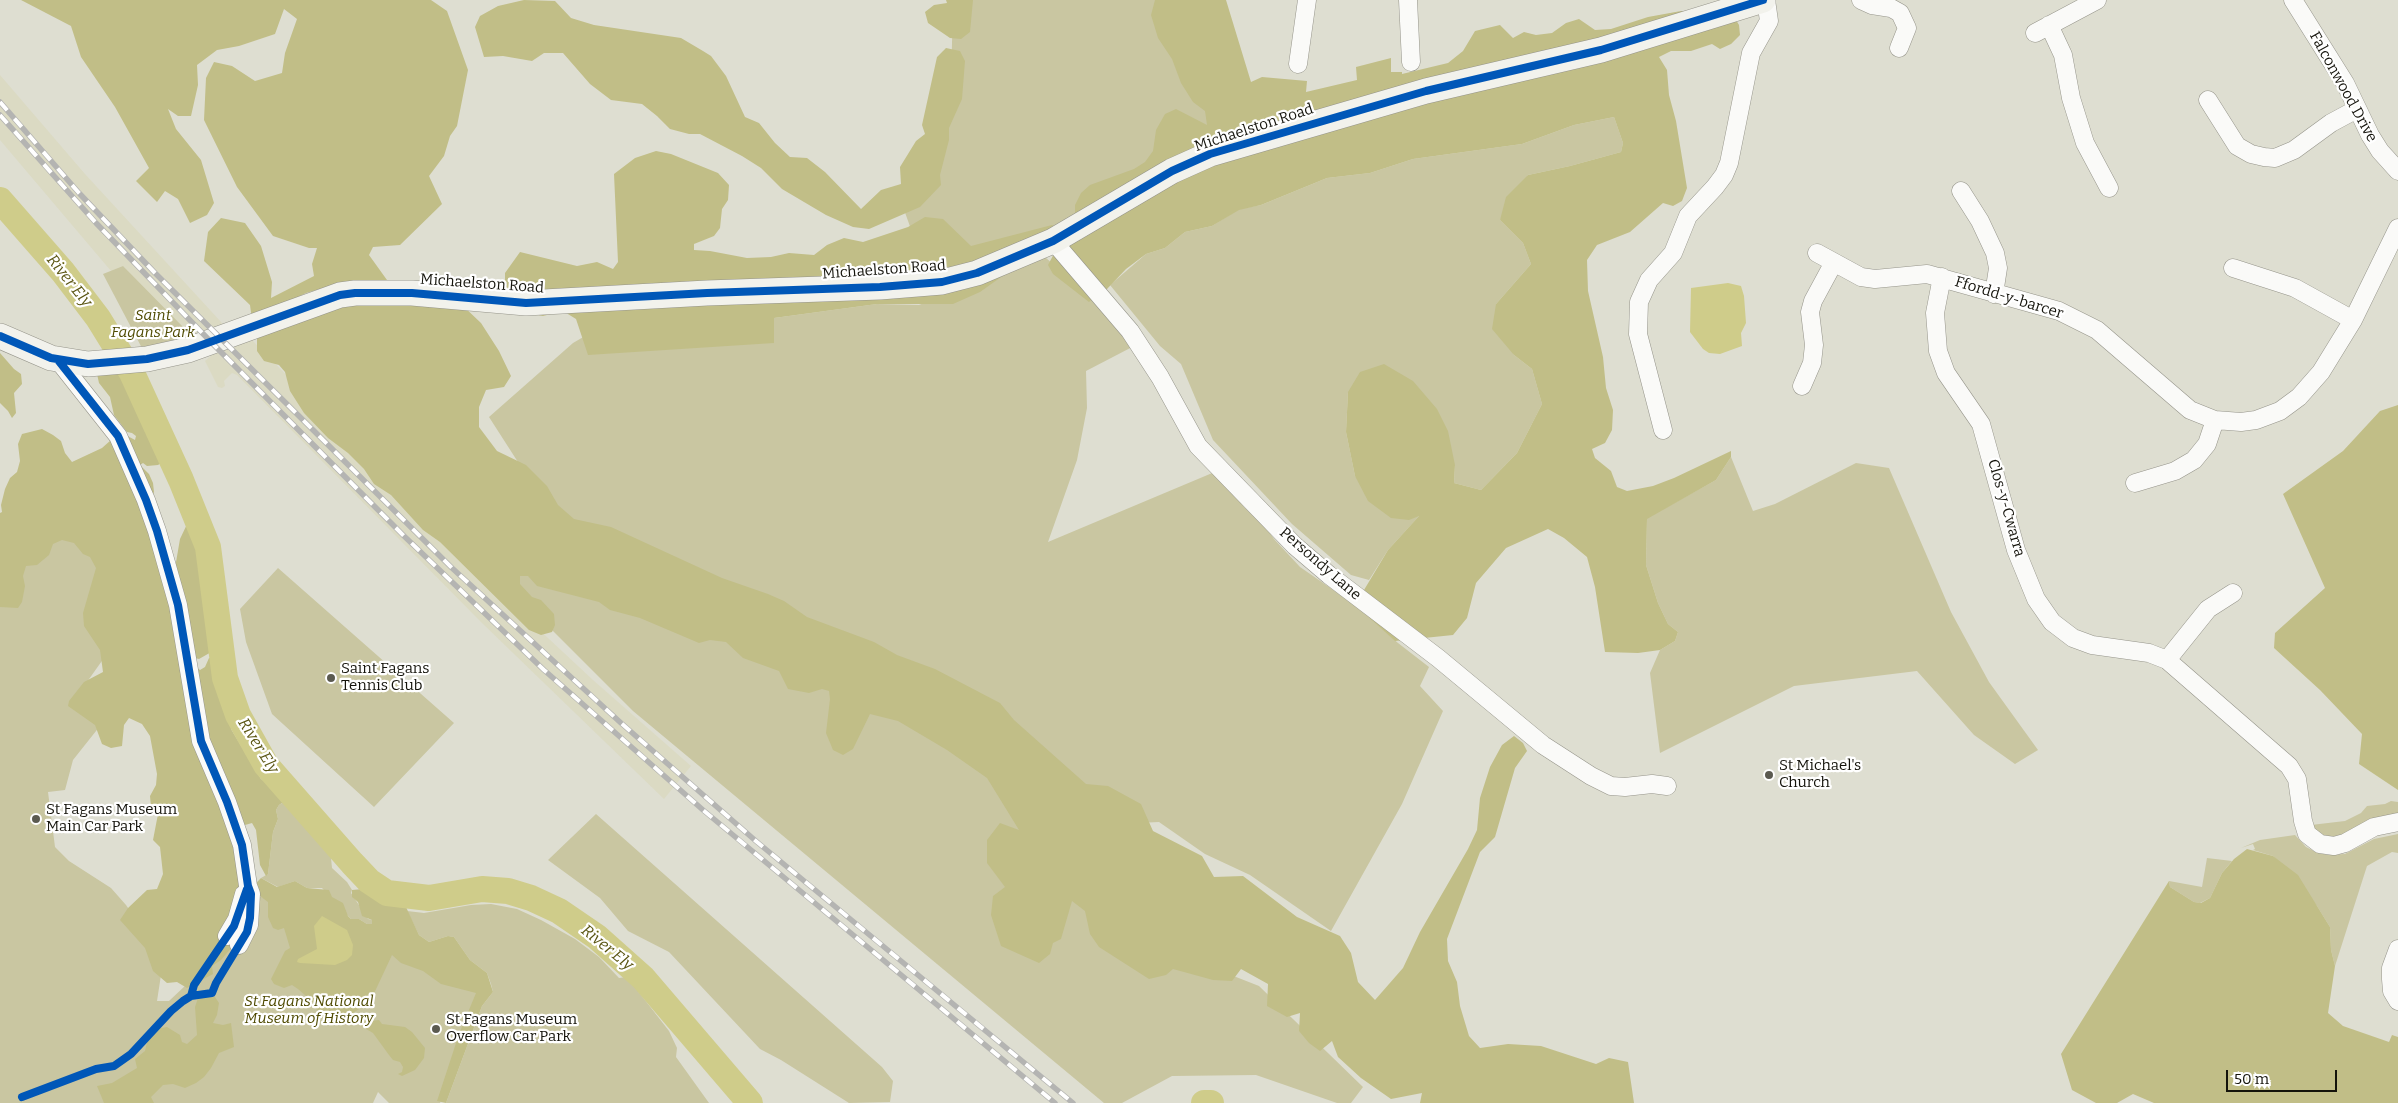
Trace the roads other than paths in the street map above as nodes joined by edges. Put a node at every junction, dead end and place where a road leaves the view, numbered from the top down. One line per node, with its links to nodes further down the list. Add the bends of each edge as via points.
1 (1307, 0): 9 (street)
2 (1408, 0): 8 (street)
3 (1765, 0): 16 (street, Michaelston Road, via 1601,50 1426,91 1210,154 1172,171); 27 (street, via 1769,20 1751,53 1724,175 1688,216 1672,253 1649,280 1639,302 1638,334)
4 (1861, 0): 7 (street, via 1900,13 1907,28)
5 (2097, 0): 13 (street, via 2042,29 2063,55 2072,106 2084,143)
6 (2292, 0): 11 (street, Falconwood Drive, via 2337,69)
7 (1899, 48)
8 (1411, 62)
9 (1298, 64)
10 (2208, 100): 11 (street, via 2237,146 2251,154 2275,158 2294,150 2325,126)
11 (2357, 109): 12 (street, Falconwood Drive, via 2380,151)
12 (2398, 171)
13 (2109, 188)
14 (1962, 191): 21 (street, via 1995,253 1998,268)
15 (2398, 228): 22 (street, Ffordd-y-barcer)
16 (1053, 241): 24 (street, Michaelston Road, via 960,278 908,285 526,303 412,293 354,293 188,350 147,359 96,363); 31 (street, Persondy Lane, via 1130,331 1198,446 1295,546 1551,751 1611,786)
17 (1817, 253): 18 (street, Ffordd-y-barcer)
18 (1833, 264): 20 (street, Ffordd-y-barcer, via 1861,277 1917,274); 25 (street, via 1810,312 1814,345 1812,363)
19 (2233, 268): 22 (street, via 2295,288)
20 (1942, 277): 21 (street, Ffordd-y-barcer); 30 (street, Clos-y-Cwarra, via 1935,313 1938,351 1946,373 1981,424 2009,530 2043,610 2062,631 2083,642 2103,648 2149,653)
21 (1994, 294): 26 (street, Ffordd-y-barcer, via 2041,305 2089,326 2184,406)
22 (2353, 320): 26 (street, Ffordd-y-barcer, via 2321,372 2289,405 2256,420)
23 (0, 336): 24 (street, Michaelston Road)
24 (58, 360): 33 (street, via 118,436 146,500 178,605 201,741 239,831 251,894 247,932)
25 (1802, 386)
26 (2215, 420): 28 (street, via 2207,444 2194,460 2175,471)
27 (1663, 430)
28 (2135, 483)
29 (2233, 593): 30 (street, via 2203,603)
30 (2166, 660): 32 (street, Clos-y-Cwarra, via 2289,766 2297,779 2303,821 2312,839 2334,846 2374,827)
31 (1667, 786)
32 (2398, 822)
33 (233, 941)
34 (2398, 949): 35 (street, via 2391,979)
35 (2398, 1001)

